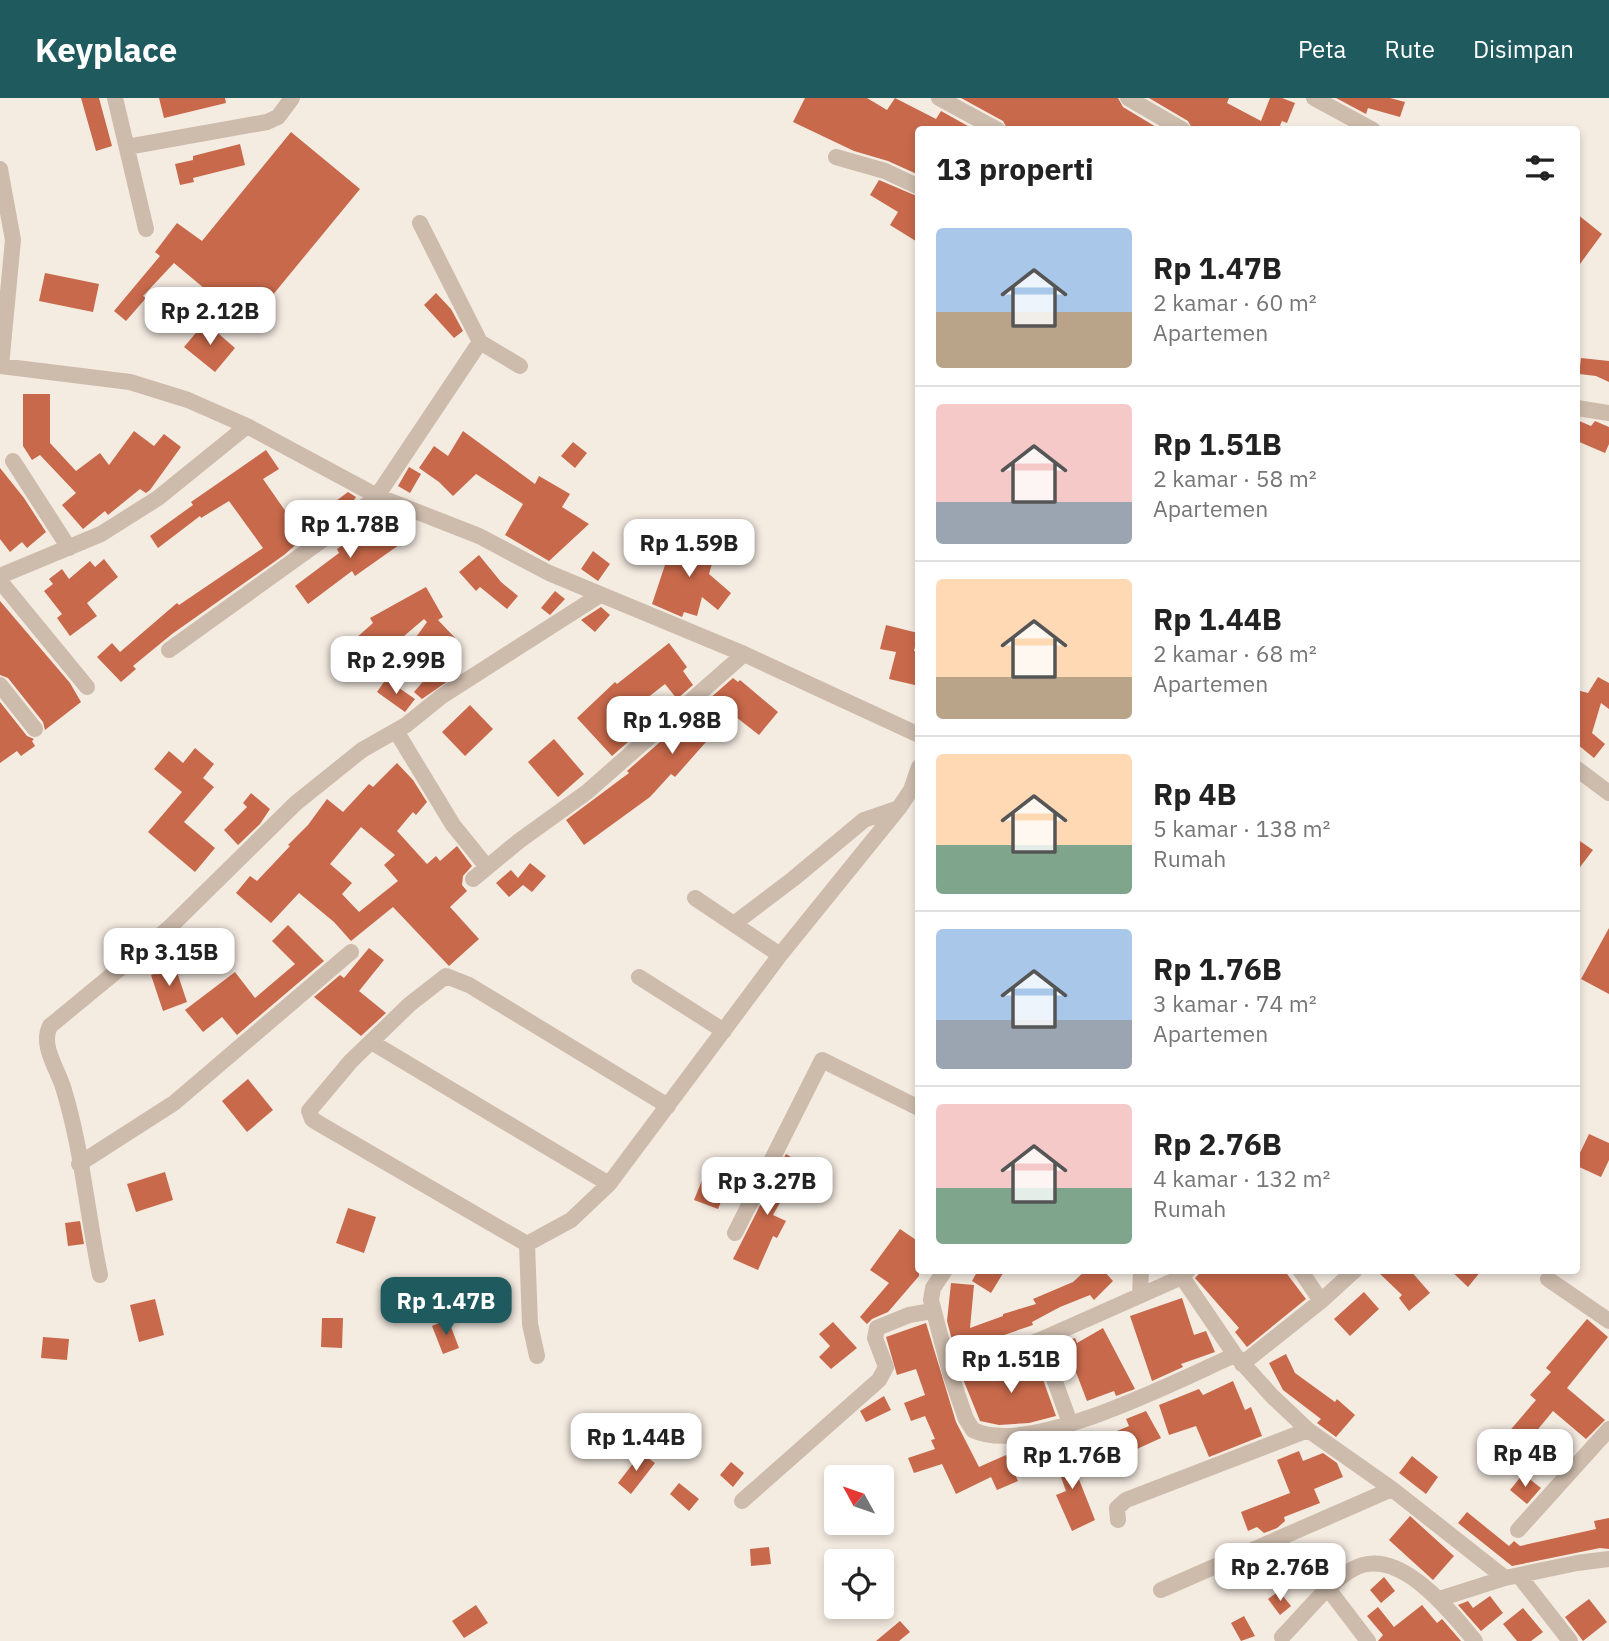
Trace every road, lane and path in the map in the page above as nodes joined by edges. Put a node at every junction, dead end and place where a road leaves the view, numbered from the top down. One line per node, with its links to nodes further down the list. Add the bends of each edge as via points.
1 (115, 98): 9 (street)
2 (292, 98): 9 (street, via 278,117 267,122)
3 (939, 98): 6 (street)
4 (1128, 98): 7 (street)
5 (1314, 98): 8 (street)
6 (991, 126)
7 (1176, 126)
8 (1366, 126)
9 (127, 147): 14 (street)
10 (836, 158): 12 (street, via 886,170)
11 (0, 169): 16 (street, via 13,240)
12 (915, 185)
13 (420, 223): 15 (street)
14 (146, 229)
15 (480, 342): 17 (street); 22 (street)
16 (1, 366): 20 (street, via 130,382 188,400)
17 (520, 366)
18 (1580, 408): 19 (street)
19 (1609, 413)
20 (247, 426): 22 (street); 23 (street, via 158,498)
21 (13, 461): 23 (street)
22 (377, 496): 25 (street, via 479,537); 26 (street)
23 (69, 548): 24 (street)
24 (0, 578): 29 (street)
25 (600, 595): 27 (street); 31 (street, via 442,696)
26 (169, 650)
27 (744, 654): 32 (street); 37 (street, via 587,792)
28 (0, 685): 30 (street)
29 (87, 687)
30 (35, 730)
31 (396, 731): 37 (street, via 453,825); 48 (street, via 362,750 296,803 169,928 50,1026 45,1035 47,1047 65,1093)
32 (915, 733)
33 (1580, 771): 35 (street)
34 (915, 778): 36 (street)
35 (1609, 793)
36 (899, 808): 40 (street, via 864,820); 42 (street)
37 (487, 867): 38 (street)
38 (473, 879)
39 (695, 898): 40 (street)
40 (735, 923): 42 (street)
41 (351, 952): 48 (street, via 174,1103)
42 (780, 954): 44 (street)
43 (639, 977): 44 (street)
44 (724, 1031): 46 (street)
45 (373, 1043): 46 (street, via 434,983 452,976); 49 (street); 51 (street, via 319,1097 310,1111 312,1119)
46 (668, 1106): 49 (street)
47 (915, 1106): 50 (street, via 822,1060)
48 (79, 1164): 58 (street)
49 (609, 1184): 51 (street, via 571,1220)
50 (735, 1233)
51 (527, 1244): 65 (street, via 530,1324)
52 (942, 1274): 62 (street, via 933,1289)
53 (1141, 1274): 60 (street)
54 (1180, 1274): 60 (street)
55 (1183, 1274): 66 (street)
56 (1303, 1274): 61 (street)
57 (1351, 1274): 61 (street)
58 (100, 1275)
59 (1548, 1279): 63 (street)
60 (1140, 1296): 64 (street)
61 (1321, 1301): 66 (street)
62 (933, 1311): 67 (street); 72 (street, via 877,1328 875,1338 886,1367 879,1380)
63 (1609, 1321)
64 (1040, 1340): 67 (street); 68 (street)
65 (537, 1356)
66 (1239, 1359): 68 (street); 70 (street)
67 (950, 1373): 68 (street, via 966,1419 977,1432 1012,1436)
68 (1070, 1423)
69 (1609, 1429): 74 (street)
70 (1308, 1430): 71 (street); 73 (street, via 1126,1500 1117,1508)
71 (1392, 1489): 76 (street); 77 (street)
72 (743, 1501)
73 (1118, 1520)
74 (1518, 1530)
75 (1609, 1559): 76 (street)
76 (1513, 1578): 79 (street); 83 (street)
77 (1161, 1590)
78 (1329, 1590): 79 (street, via 1354,1568 1374,1563 1399,1571); 80 (street); 81 (street)
79 (1439, 1599): 82 (street)
80 (1281, 1640)
81 (1368, 1641)
82 (1475, 1641)
83 (1570, 1641)

